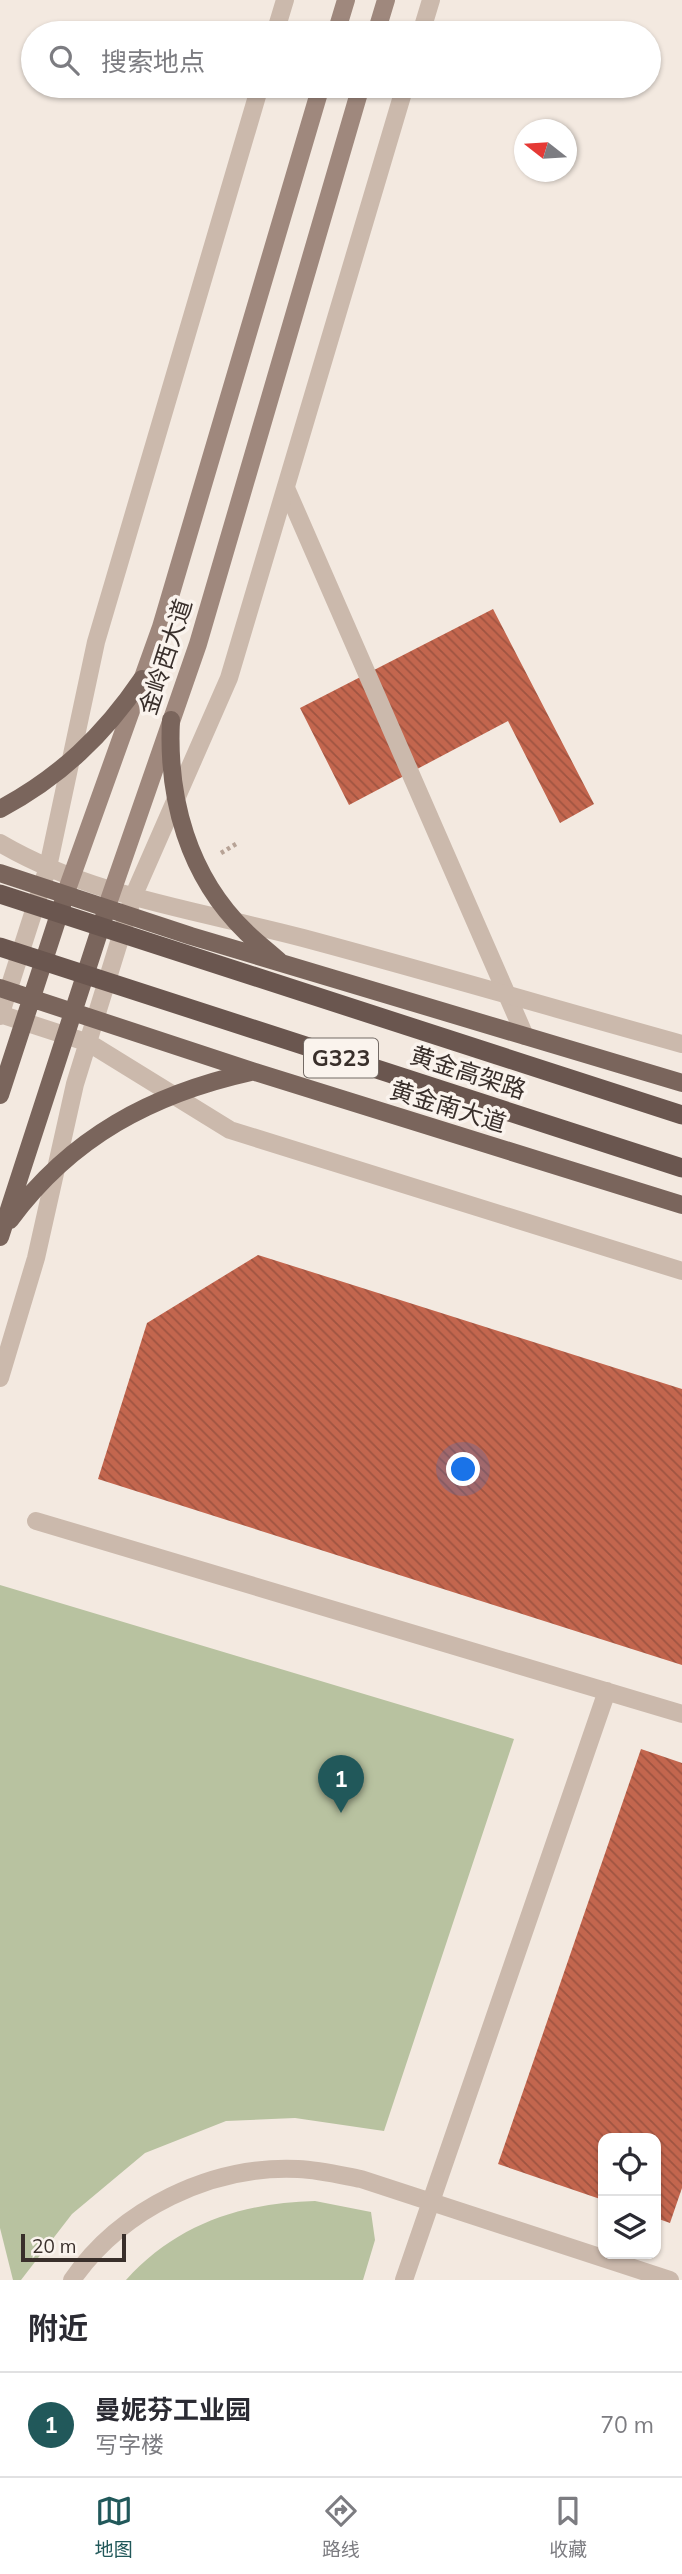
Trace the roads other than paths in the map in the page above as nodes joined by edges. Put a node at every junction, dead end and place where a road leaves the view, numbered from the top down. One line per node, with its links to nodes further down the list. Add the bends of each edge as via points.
1 (285, 0): 5 (street)
2 (346, 0): 6 (main road)
3 (386, 0): 7 (main road)
4 (431, 0): 8 (street)
5 (279, 21)
6 (340, 21)
7 (380, 21)
8 (425, 21)
9 (256, 98): 16 (street, via 96,642)
10 (317, 98): 14 (main road, 金岭西大道)
11 (357, 98): 15 (main road, 金岭西大道, via 198,644)
12 (401, 98): 13 (street)
13 (286, 488): 17 (street, via 229,678); 40 (street)
14 (142, 679): 16 (main road, via 118,713); 22 (main road, 金岭西大道)
15 (171, 720): 17 (main road, via 169,751); 24 (main road, 金岭西大道)
16 (71, 762): 18 (main road); 20 (street)
17 (176, 800): 27 (street); 30 (main road, via 198,867)
18 (0, 809)
19 (0, 844): 20 (street)
20 (48, 867): 22 (street); 23 (street)
21 (0, 873): 23 (main road)
22 (72, 875): 24 (street); 26 (main road, 金岭西大道)
23 (41, 887): 26 (main road); 33 (street)
24 (113, 891): 27 (street); 28 (main road, 金岭西大道)
25 (0, 894): 47 (highway, 黄金高架路 / G323, bridge)
26 (65, 895): 28 (main road); 34 (main road, 金岭西大道)
27 (132, 897): 29 (street); 30 (street)
28 (106, 909): 29 (main road); 35 (main road, 金岭西大道)
29 (127, 916): 32 (main road); 37 (street)
30 (237, 923): 32 (main road); 42 (street)
31 (0, 947): 49 (highway, 黄金高架路 / G323, bridge)
32 (281, 963): 40 (main road)
33 (4, 989): 34 (main road, 黄金南大道); 36 (street)
34 (30, 999): 35 (main road, 黄金南大道); 38 (main road, 金岭西大道)
35 (75, 1013): 37 (main road, 黄金南大道); 39 (main road, 金岭西大道)
36 (0, 1015): 38 (street)
37 (96, 1019): 41 (street); 43 (main road, 黄金南大道)
38 (23, 1021): 39 (street); 46 (main road, 金岭西大道)
39 (67, 1036): 41 (street); 51 (main road, 金岭西大道)
40 (525, 1036): 44 (main road)
41 (89, 1043): 45 (street); 48 (street)
42 (682, 1044)
43 (252, 1072): 45 (main road); 50 (main road, 黄金南大道)
44 (682, 1083)
45 (171, 1094): 48 (main road, via 106,1128); 52 (street, via 230,1130)
46 (0, 1095)
47 (682, 1115)
48 (57, 1168): 51 (main road); 53 (street)
49 (682, 1168)
50 (682, 1205)
51 (1, 1234)
52 (682, 1271)
53 (0, 1378)
54 (36, 1521): 55 (street)
55 (607, 1691): 56 (street); 57 (street)
56 (682, 1714)
57 (431, 2203): 58 (street, via 330,2172 275,2170 232,2175 200,2184 134,2218 104,2242); 59 (street); 60 (street)
58 (72, 2280)
59 (404, 2280)
60 (670, 2280)

